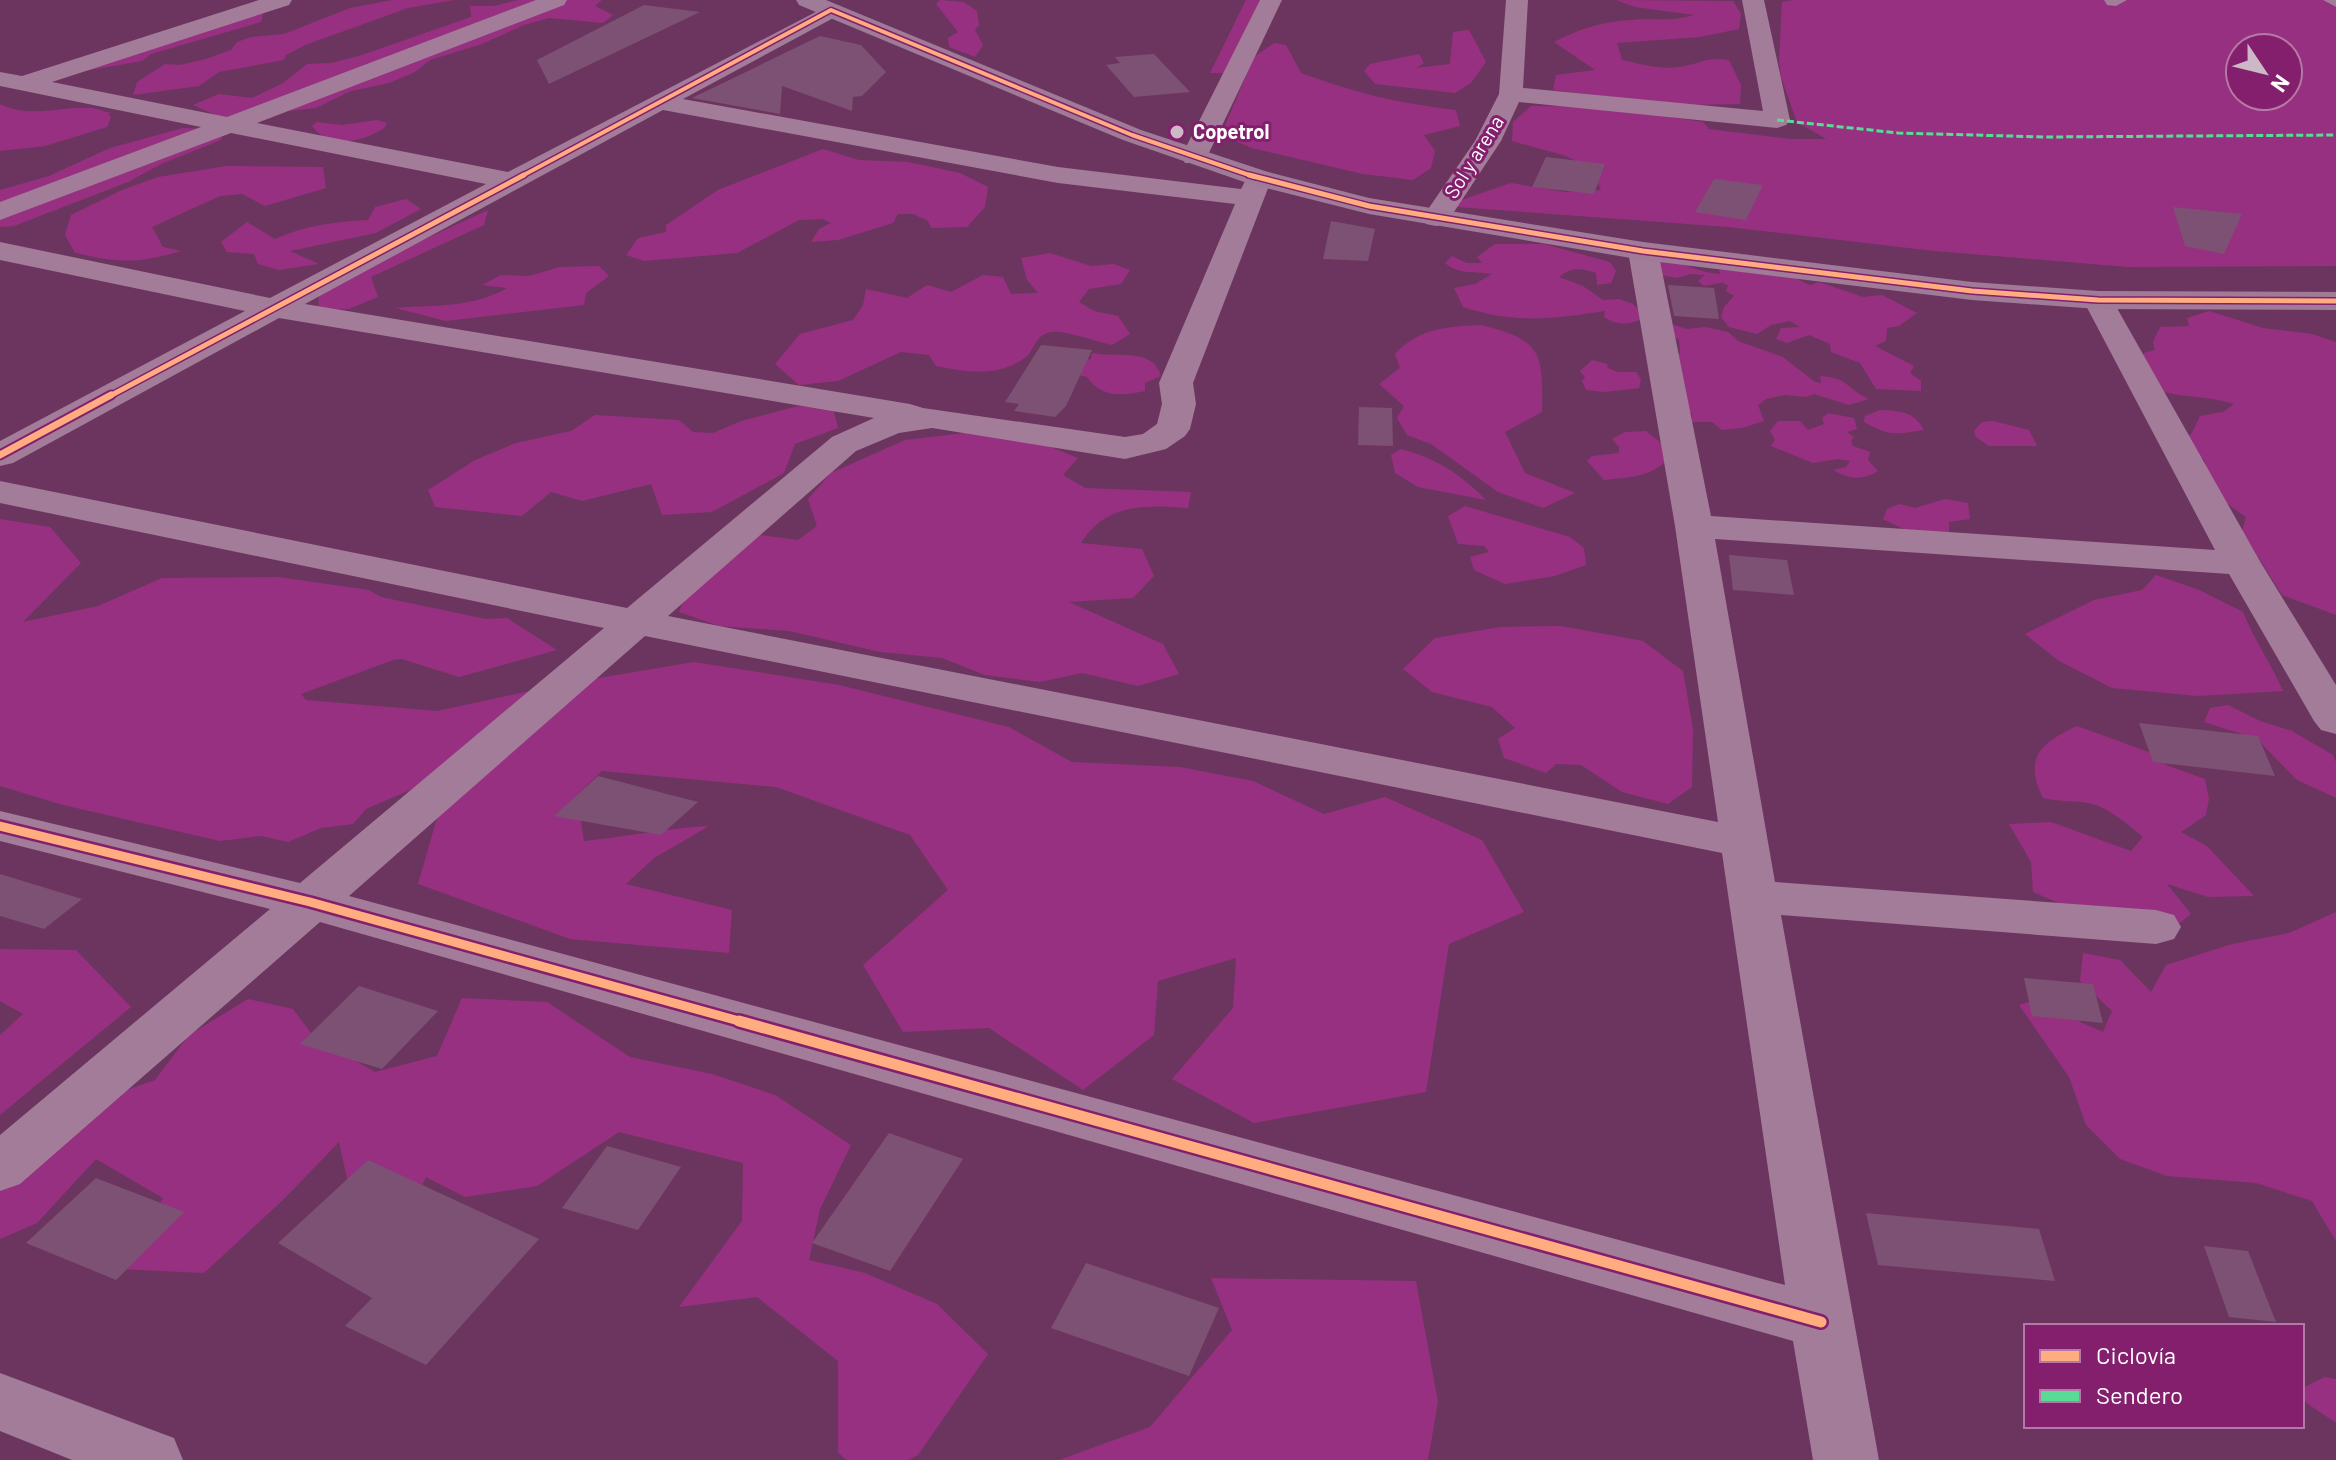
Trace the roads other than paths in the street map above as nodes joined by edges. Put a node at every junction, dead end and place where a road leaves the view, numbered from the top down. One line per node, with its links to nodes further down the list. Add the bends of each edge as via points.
1 (281, 0): 7 (street)
2 (556, 0): 10 (street)
3 (1271, 0): 11 (street)
4 (1517, 0): 8 (street, Sol y arena)
5 (1753, 0): 8 (street, via 1777,120)
6 (819, 5): 9 (street); 11 (main road)
7 (8, 84): 10 (street)
8 (1511, 94): 15 (street, Sol y arena, via 1488,141)
9 (659, 102): 12 (street); 13 (street, via 1058,175)
10 (230, 125): 12 (street); 14 (street)
11 (1194, 157): 13 (main road)
12 (512, 181): 20 (street)
13 (1255, 188): 15 (main road); 21 (street, via 1176,383 1179,404 1173,429 1164,436 1125,448)
14 (0, 212)
15 (1436, 218): 17 (main road)
16 (0, 251): 20 (street)
17 (1643, 251): 18 (main road); 24 (street)
18 (2098, 300): 19 (main road); 25 (street)
19 (2336, 301)
20 (273, 308): 21 (street); 22 (street)
21 (932, 418): 26 (street, via 880,426 844,444)
22 (0, 455)
23 (0, 492): 26 (street)
24 (1694, 526): 25 (street); 29 (street)
25 (2242, 563): 27 (street)
26 (635, 622): 29 (street); 31 (street)
27 (2336, 721)
28 (0, 826): 31 (street)
29 (1747, 843): 30 (street)
30 (1756, 897): 32 (street); 34 (street)
31 (310, 902): 33 (street); 34 (street)
32 (2156, 927)
33 (0, 1168)
34 (1821, 1322): 37 (street)
35 (0, 1402): 36 (street)
36 (150, 1460)
37 (1846, 1460)

